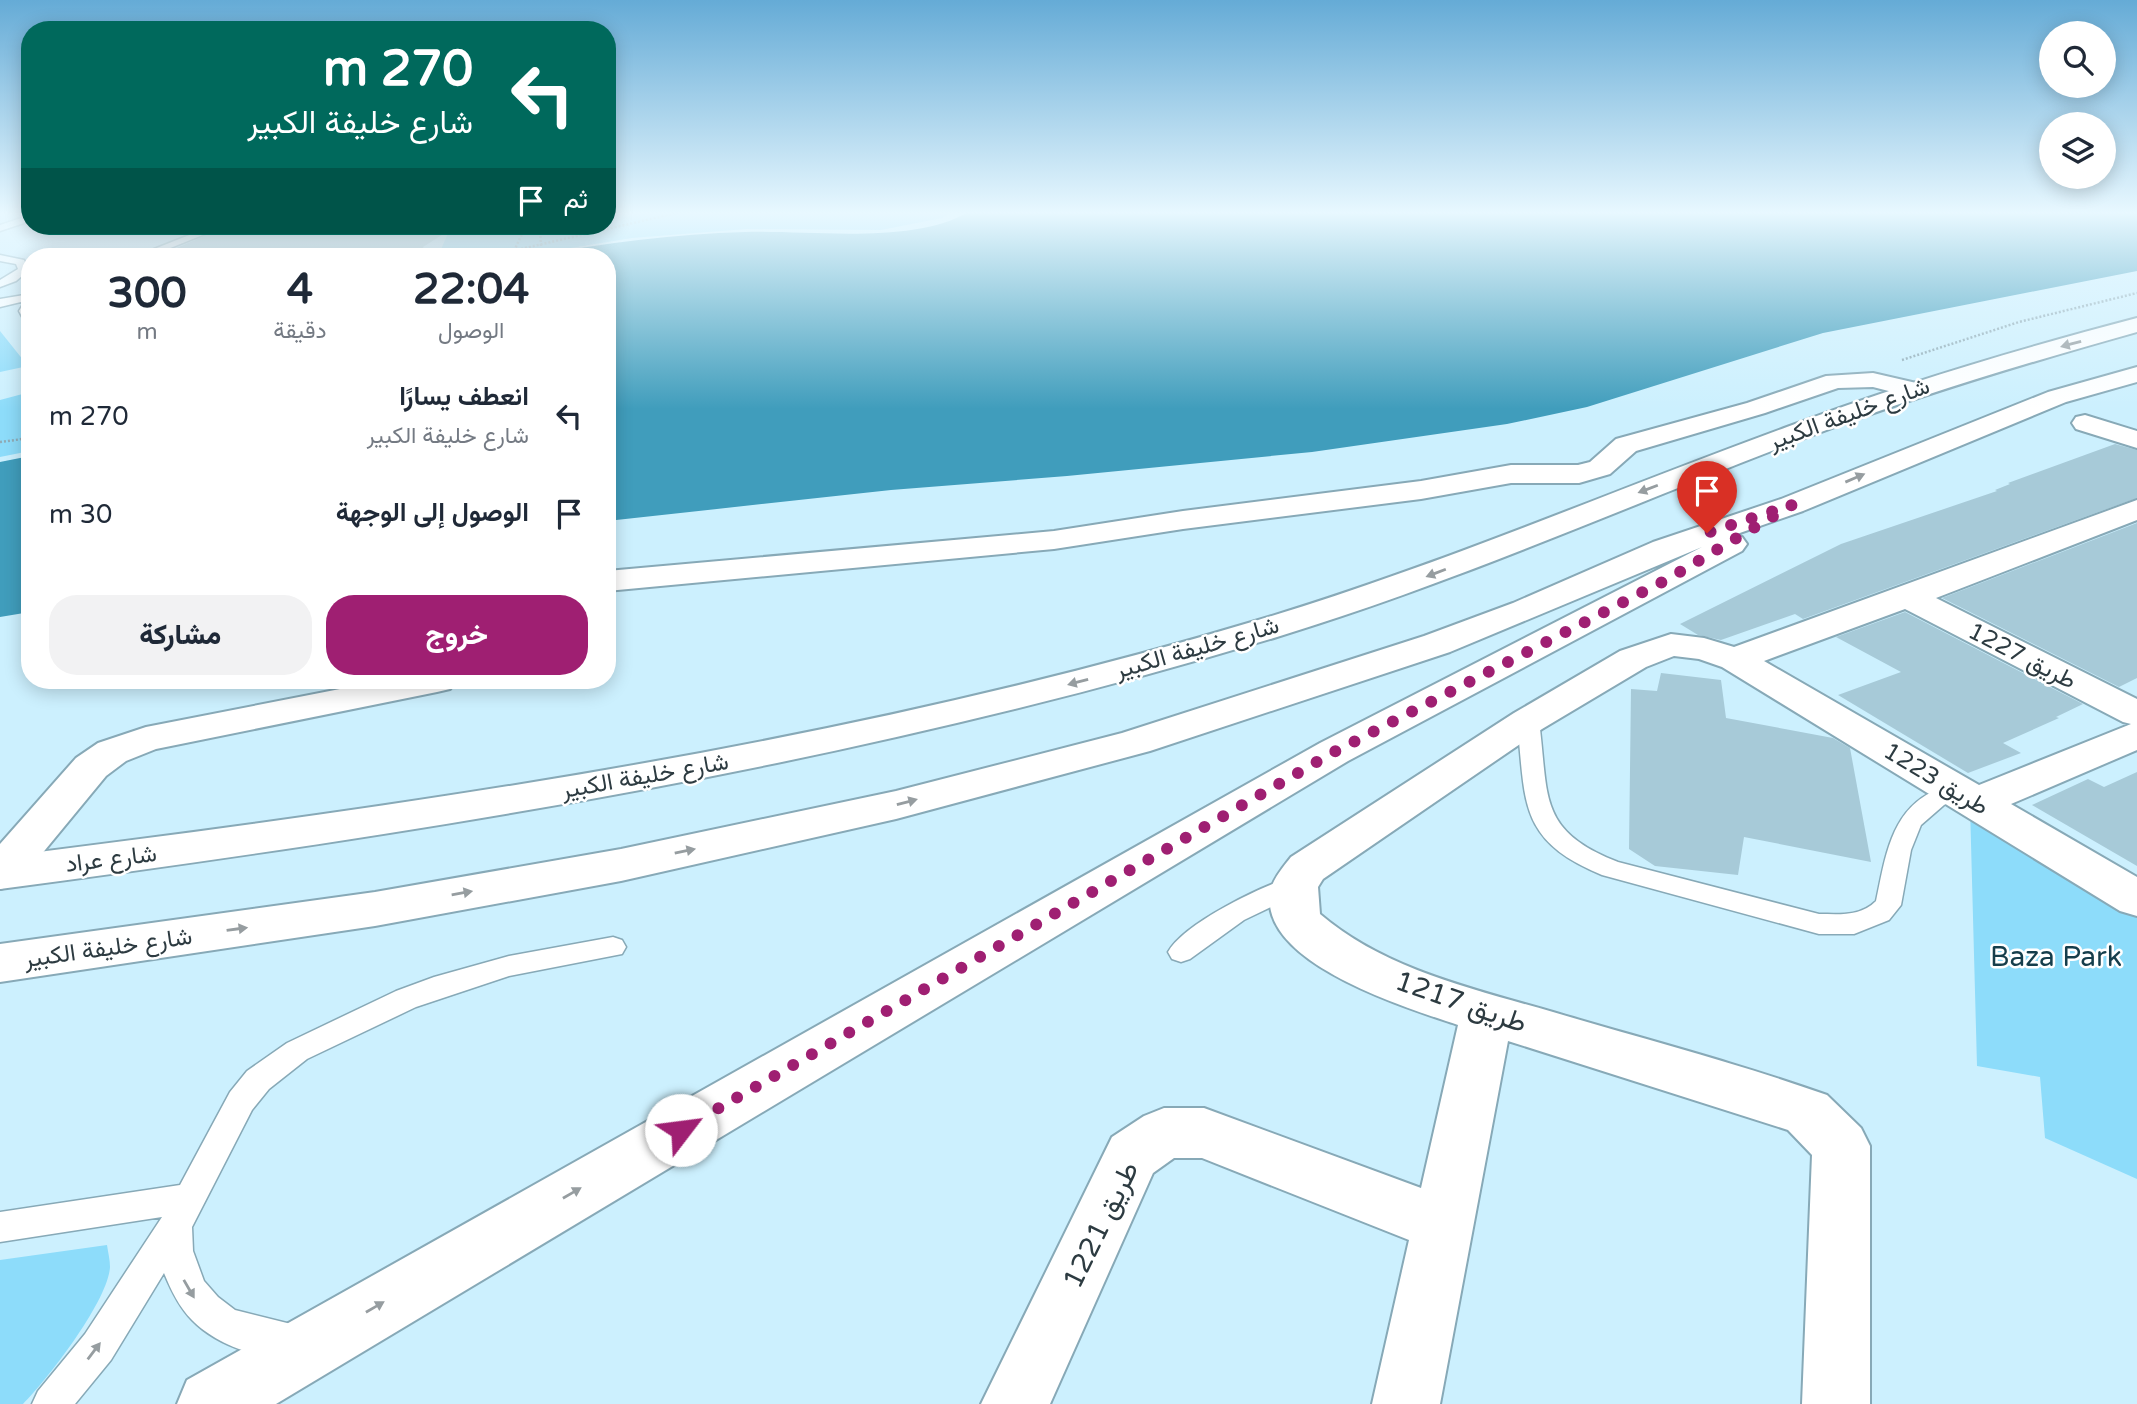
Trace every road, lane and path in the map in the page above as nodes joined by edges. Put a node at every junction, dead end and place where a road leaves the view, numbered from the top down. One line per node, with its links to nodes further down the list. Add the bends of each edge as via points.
1 (2137, 293): 6 (path, via 2019,322)
2 (21, 299): 3 (lane)
3 (0, 303)
4 (2137, 326): 7 (main road, شارع خليفة الكبير, one-way to 7)
5 (2137, 374): 12 (main road, شارع خليفة الكبير, one-way to 5, via 2057,397)
6 (1845, 379): 7 (main road); 14 (main road, via 1626,445 1600,468 1579,474 1511,474 1054,540)
7 (1916, 390): 22 (main road, شارع خليفة الكبير, one-way to 22, via 1790,434 1409,583 1078,682 821,744 513,800)
8 (2085, 423): 10 (main road)
9 (21, 439): 11 (path)
10 (2137, 440)
11 (0, 442)
12 (1792, 505): 28 (main road, شارع خليفة الكبير, one-way to 12, via 375,909 621,865 896,805 1136,742 1338,678 1525,610 1664,549); 33 (main road, شارع خليفة الكبير, one-way to 12, via 1334,752 1668,579)
13 (2137, 509): 15 (main road)
14 (616, 580)
15 (1908, 597): 16 (main road); 18 (main road, طريق 1227)
16 (1735, 659): 19 (main road, طريق 1223, via 1671,645 1633,659); 21 (main road, طريق 1223)
17 (397, 689): 23 (main road, via 124,746 91,767)
18 (2137, 714)
19 (1528, 721): 21 (lane, via 1542,821 1567,849 1611,869 1819,924 1854,924 1881,913 1888,905 1907,825 1926,804); 24 (main road, via 1307,868)
20 (2137, 735): 21 (main road)
21 (1966, 796): 25 (main road, طريق 1223)
22 (223, 844): 23 (main road, شارع عراد)
23 (1, 873)
24 (1295, 886): 27 (lane, via 1235,912); 29 (main road, طريق 1217, via 1299,924 1328,948 1391,979)
25 (2137, 899)
26 (613, 947): 30 (lane, via 455,981 297,1051 258,1080 241,1101)
27 (1181, 952)
28 (0, 964)
29 (1488, 1013): 31 (main road); 38 (main road, طريق 1217, via 1807,1112 1841,1146)
30 (182, 1211): 32 (lane); 33 (lane, one-way to 33, via 174,1250 180,1273 206,1312 255,1336); 34 (lane, one-way to 30, via 98,1347)
31 (1442, 1224): 36 (main road, طريق 1221, via 1203,1133 1164,1133 1132,1155); 37 (main road)
32 (0, 1227)
33 (318, 1340): 35 (main road, شارع خليفة الكبير)
34 (51, 1404)
35 (211, 1404)
36 (1015, 1404)
37 (1406, 1404)
38 (1836, 1404)

